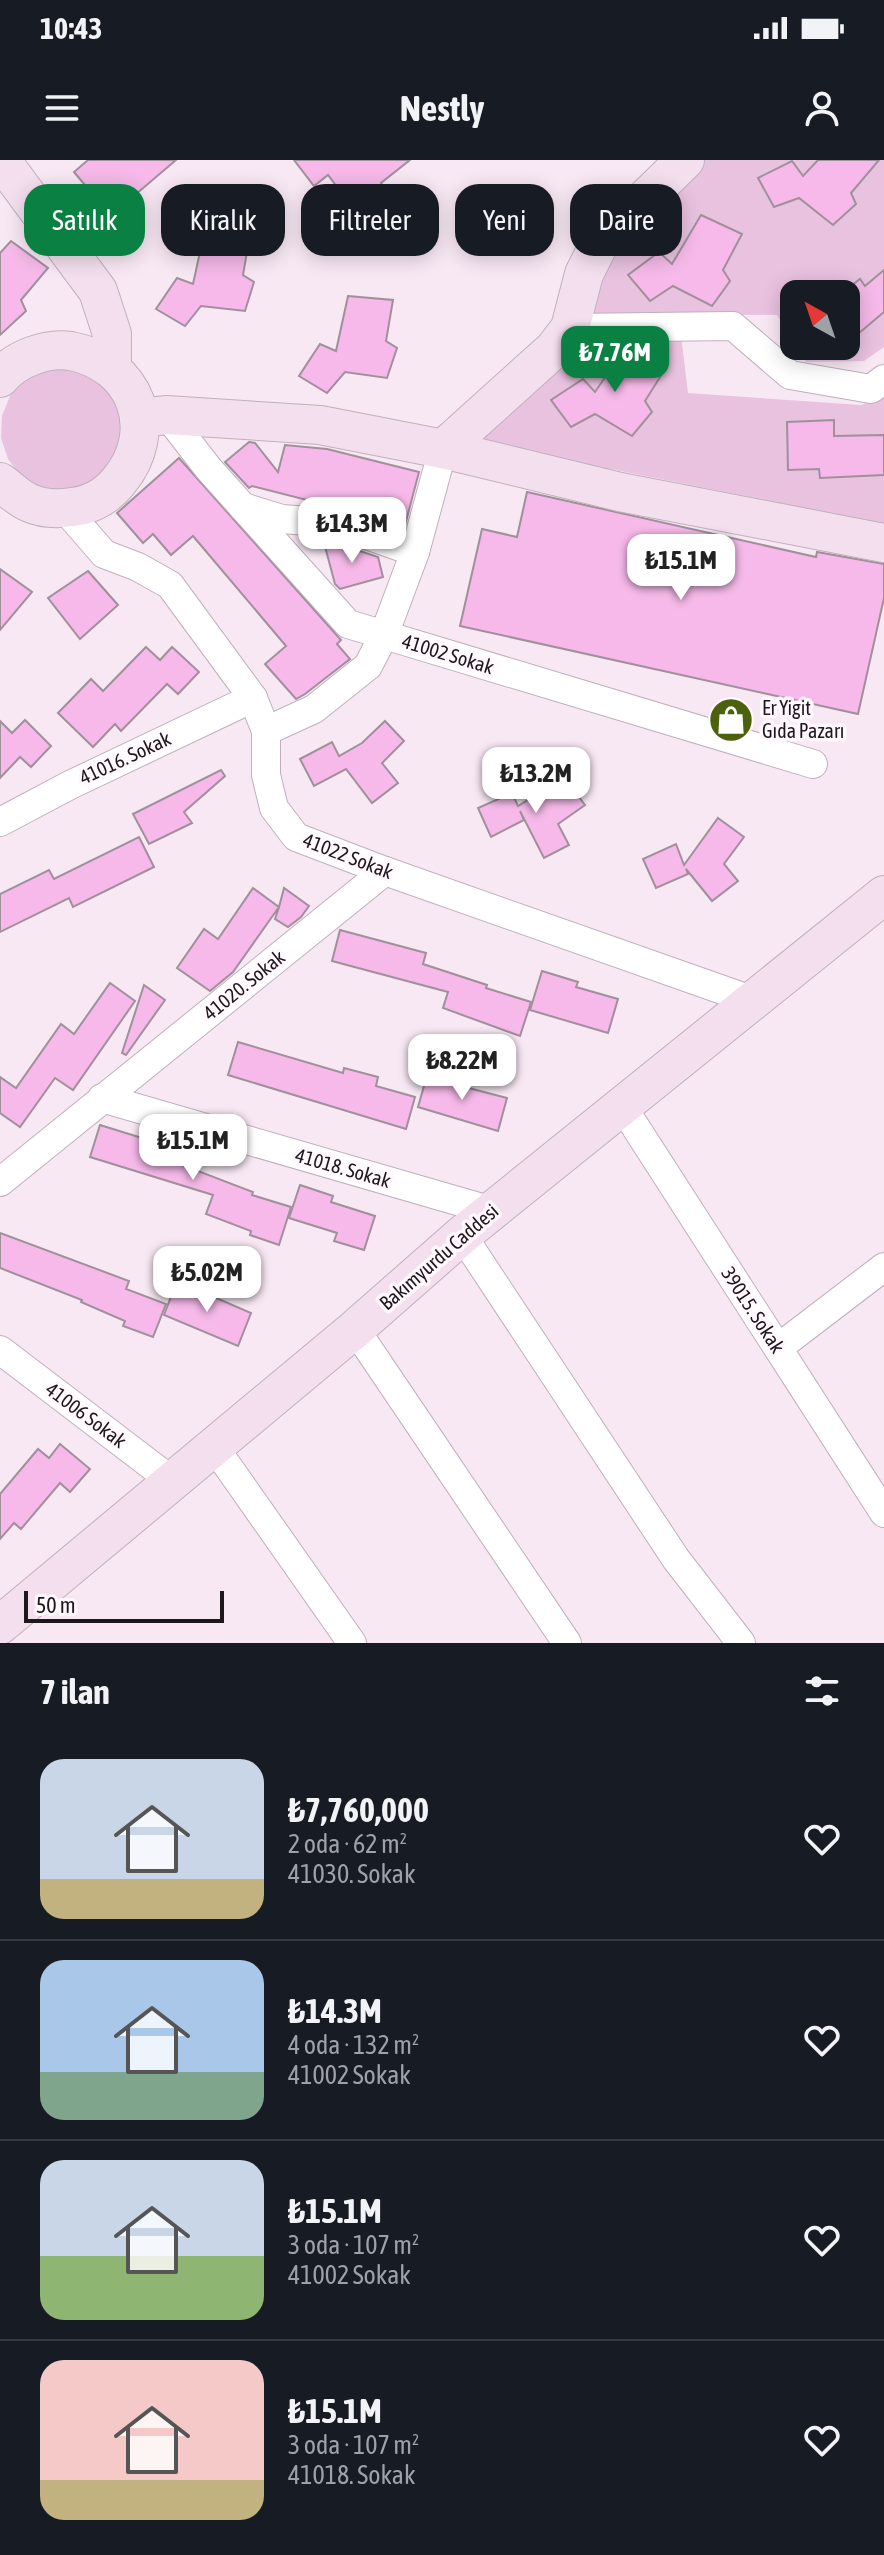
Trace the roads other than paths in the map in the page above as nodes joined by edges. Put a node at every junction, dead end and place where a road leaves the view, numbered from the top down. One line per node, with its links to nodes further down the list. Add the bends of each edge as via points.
1 (1, 160): 4 (street, via 98,291 112,334)
2 (685, 160): 3 (street, via 599,244 584,274)
3 (570, 328): 6 (street, via 733,326 790,375 871,389); 8 (street, via 554,349)
4 (112, 368): 5 (street, via 89,354 62,349 25,358); 7 (street)
5 (0, 378)
6 (884, 379)
7 (153, 416): 8 (street, via 320,425); 10 (street, 41002 Sokak); 11 (street, via 133,465 110,492 86,506)
8 (443, 449): 12 (street, via 620,492); 13 (street)
9 (4, 491): 11 (street, via 29,503)
10 (243, 507): 13 (street, via 282,519 333,523); 14 (street, 41002 Sokak, via 348,624)
11 (64, 508): 15 (street, 41022 Sokak, via 104,554 170,585)
12 (884, 543)
13 (415, 552): 14 (street)
14 (384, 635): 16 (street, via 368,666 314,709); 17 (street, 41002 Sokak)
15 (253, 698): 16 (street, 41022 Sokak); 18 (street, 41016. Sokak)
16 (266, 731): 19 (street, 41022 Sokak, via 266,775 274,808 296,837)
17 (813, 764)
18 (0, 822)
19 (385, 871): 21 (street, 41022 Sokak); 22 (street, 41020. Sokak)
20 (884, 895): 21 (street, Bakımyurdu Caddesi)
21 (754, 1001): 23 (street, Bakımyurdu Caddesi)
22 (102, 1098): 24 (street, 41020. Sokak); 25 (street, 41018. Sokak)
23 (622, 1106): 25 (street, Bakımyurdu Caddesi); 29 (street, 39015. Sokak)
24 (0, 1182)
25 (492, 1211): 26 (street, Bakımyurdu Caddesi)
26 (462, 1235): 28 (street, Bakımyurdu Caddesi); 37 (street, via 676,1559)
27 (884, 1267): 29 (street)
28 (355, 1329): 31 (street, Bakımyurdu Caddesi); 36 (street)
29 (778, 1348): 33 (street, 39015. Sokak)
30 (0, 1350): 32 (street, 41006 Sokak)
31 (215, 1448): 32 (street, Bakımyurdu Caddesi); 35 (street)
32 (172, 1481): 34 (street, Bakımyurdu Caddesi)
33 (881, 1501)
34 (0, 1625)
35 (352, 1643)
36 (567, 1643)
37 (741, 1643)

